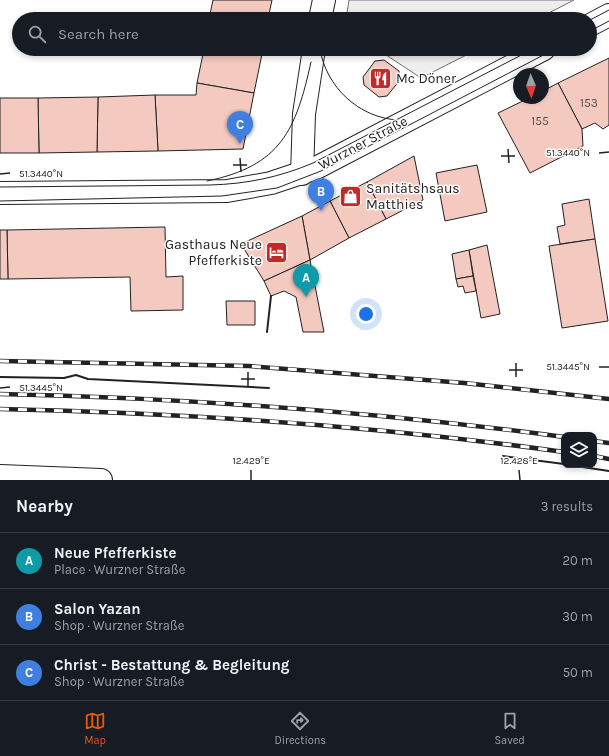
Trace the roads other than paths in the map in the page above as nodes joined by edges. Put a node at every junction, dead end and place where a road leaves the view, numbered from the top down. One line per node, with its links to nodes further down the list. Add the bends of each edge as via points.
1 (324, 0): 2 (main road)
2 (321, 12)
3 (609, 15): 4 (main road)
4 (597, 21)
5 (312, 56): 7 (main road, via 304,114)
6 (530, 56): 7 (main road, Wurzner Straße)
7 (302, 174): 8 (main road, Wurzner Straße, via 264,185 227,191)
8 (0, 194)
9 (0, 476): 10 (main road)
10 (101, 480)

